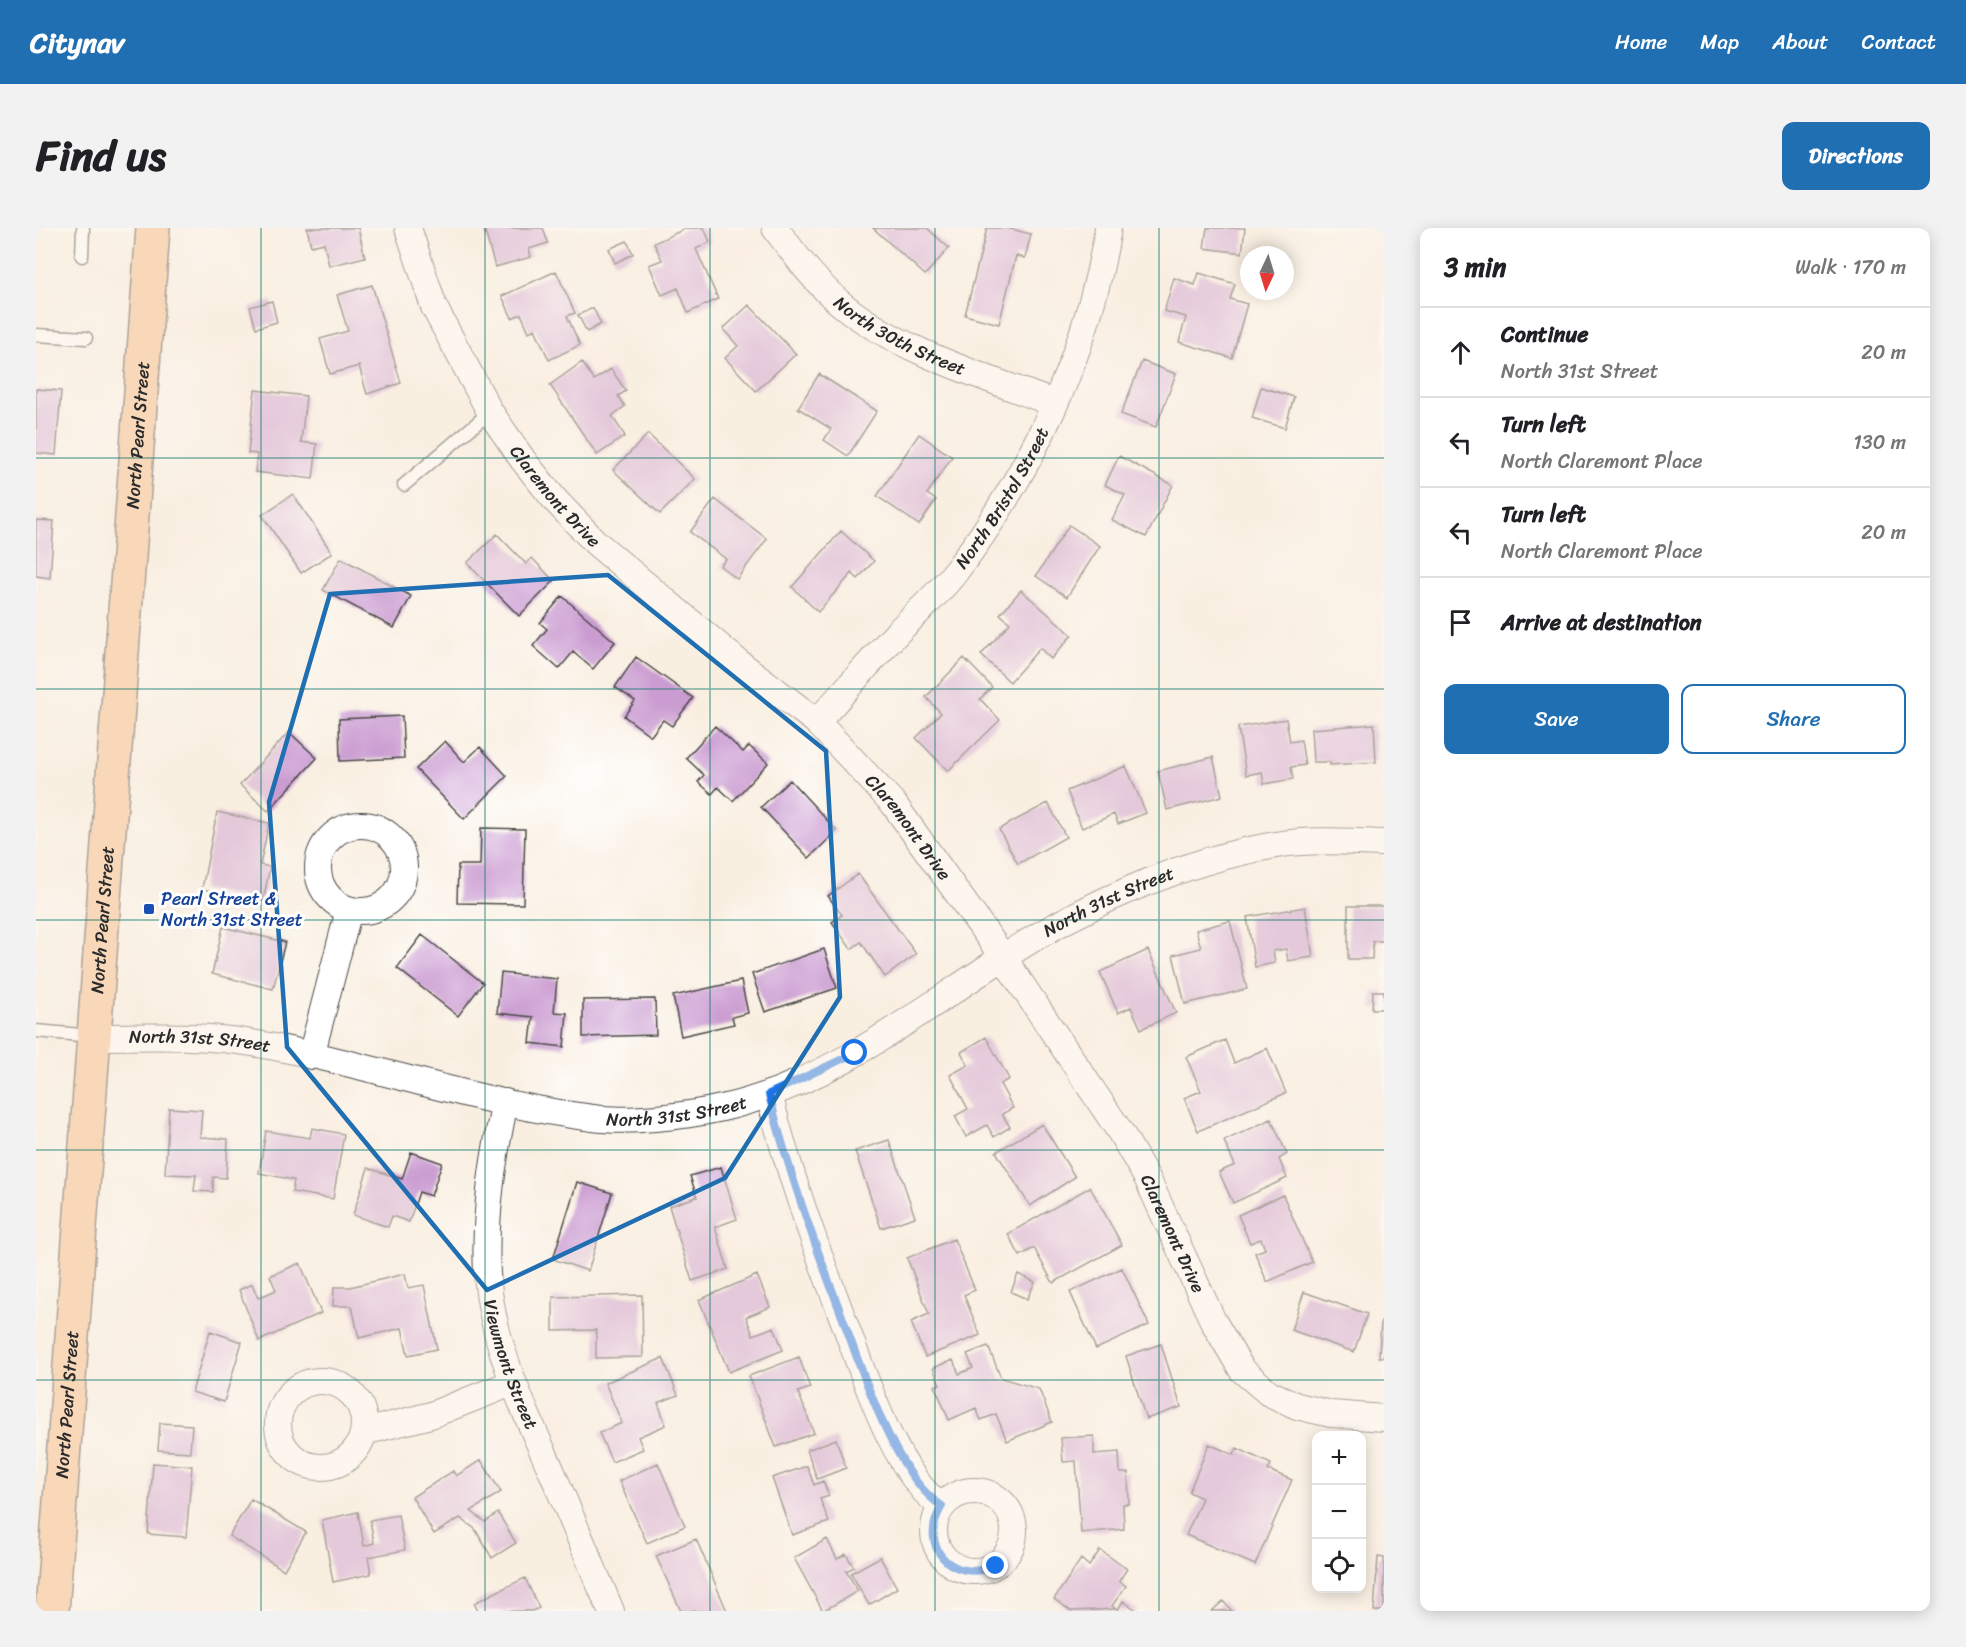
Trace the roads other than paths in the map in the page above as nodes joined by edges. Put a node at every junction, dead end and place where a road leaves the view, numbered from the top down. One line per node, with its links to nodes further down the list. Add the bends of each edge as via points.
1 (83, 228): 6 (lane)
2 (153, 228): 17 (main road, North Pearl Street)
3 (408, 228): 10 (street, Claremont Drive, via 434,307)
4 (775, 228): 9 (street, North 30th Street, via 822,287 846,308 924,352)
5 (1107, 228): 9 (street, North Bristol Street, via 1096,293 1078,348)
6 (82, 256)
7 (36, 335): 8 (lane)
8 (86, 339)
9 (1053, 404): 12 (street, North Bristol Street, via 1011,491 955,573)
10 (490, 412): 11 (lane); 12 (street, Claremont Drive, via 548,492 596,543 738,662)
11 (404, 485)
12 (817, 722): 15 (street, Claremont Drive, via 893,803)
13 (1384, 843): 15 (street, North 31st Street, via 1283,844 1196,864 1139,885)
14 (350, 910): 18 (street)
15 (1003, 957): 19 (street, North 31st Street, via 855,1053); 22 (street, Claremont Drive, via 1088,1080 1147,1178 1213,1321 1242,1370 1269,1393 1297,1406 1331,1414)
16 (36, 1032): 17 (lane)
17 (95, 1037): 18 (street, North 31st Street, via 194,1037 252,1043); 25 (main road, North Pearl Street)
18 (311, 1056): 20 (street, North 31st Street)
19 (769, 1094): 20 (street, North 31st Street, via 677,1116 596,1119); 24 (street, via 802,1209 880,1413 909,1471)
20 (505, 1102): 21 (street, Viewmont Street, via 492,1164 486,1225 495,1320)
21 (512, 1383): 23 (street, via 431,1415); 26 (street, Viewmont Street)
22 (1384, 1418)
23 (364, 1432)
24 (942, 1506)
25 (52, 1611)
26 (610, 1611)

